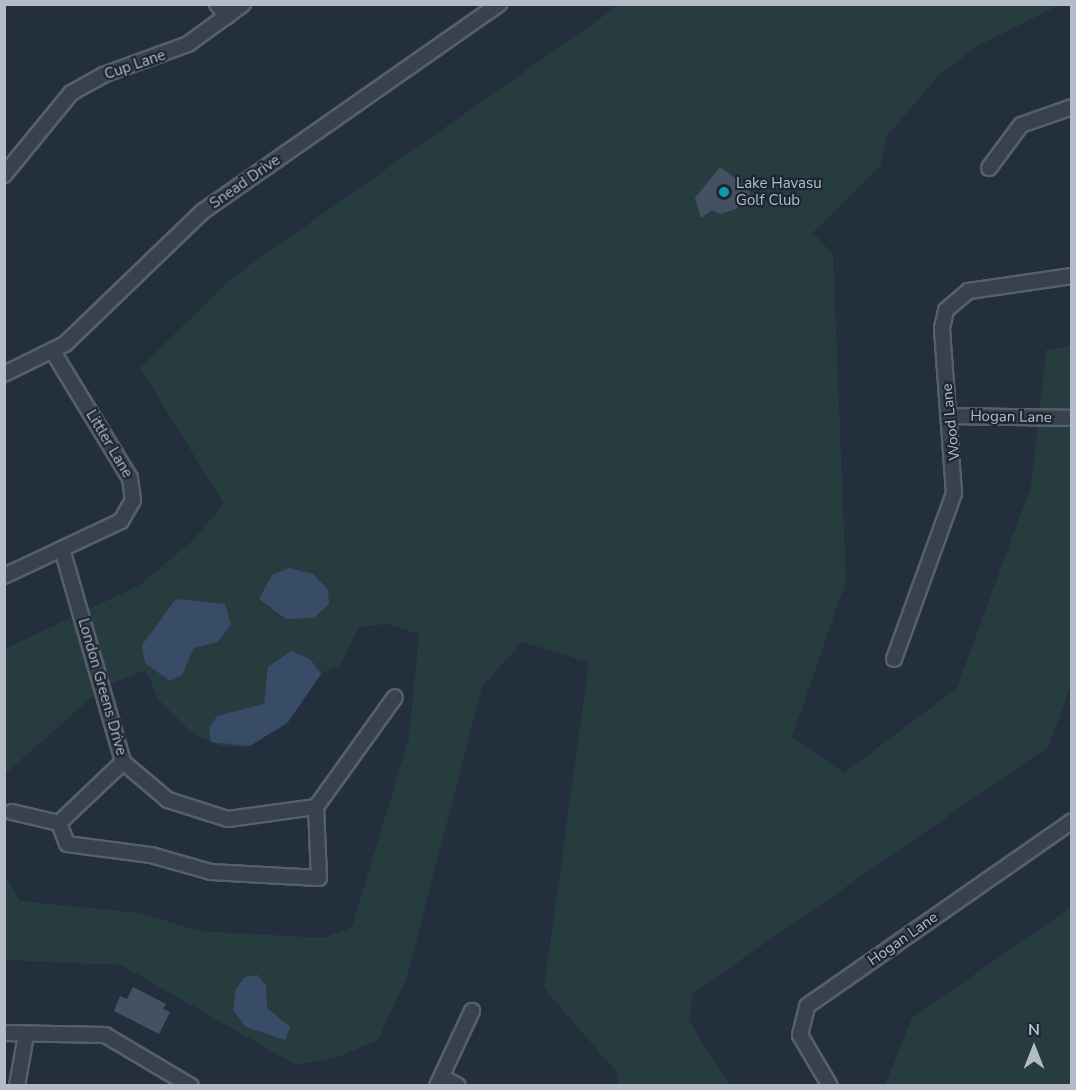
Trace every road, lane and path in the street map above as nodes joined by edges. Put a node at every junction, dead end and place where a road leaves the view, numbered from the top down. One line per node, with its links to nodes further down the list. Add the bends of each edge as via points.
1 (217, 4): 4 (street)
2 (243, 4): 4 (street, Cup Lane)
3 (500, 4): 9 (street, Snead Drive, via 202,212 91,322)
4 (227, 17): 7 (street, Cup Lane, via 172,52 103,75 71,93)
5 (1071, 107): 6 (street, via 1021,125)
6 (989, 168)
7 (4, 175)
8 (1071, 276): 11 (street, Wood Lane, via 972,290 951,302 942,325)
9 (53, 352): 10 (street, Snead Drive); 13 (street, Littler Lane, via 130,478 134,494 121,521)
10 (4, 374)
11 (951, 416): 12 (street, Hogan Lane); 15 (street, Wood Lane, via 956,470 951,504)
12 (1071, 418)
13 (62, 549): 14 (street, Littler Lane); 17 (street, London Greens Drive)
14 (4, 576)
15 (894, 659)
16 (395, 697): 18 (street)
17 (123, 762): 18 (street, London Greens Drive, via 168,800 228,819); 21 (street)
18 (316, 807): 21 (street, via 319,878 210,872 152,855 67,844)
19 (12, 812): 21 (street)
20 (1071, 821): 29 (street, Hogan Lane, via 807,1006 800,1035)
21 (59, 823)
22 (472, 1011): 25 (street)
23 (4, 1033): 24 (street)
24 (26, 1035): 26 (street); 27 (street, via 105,1035)
25 (439, 1081): 28 (street)
26 (17, 1086)
27 (191, 1086)
28 (459, 1086)
29 (830, 1086)

